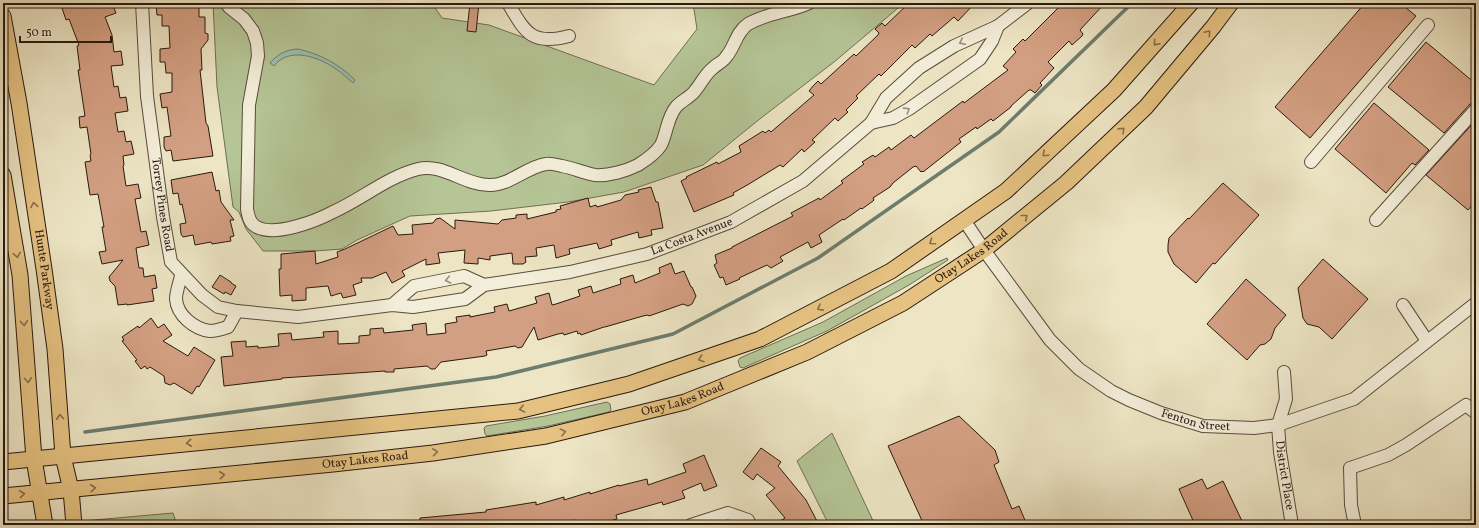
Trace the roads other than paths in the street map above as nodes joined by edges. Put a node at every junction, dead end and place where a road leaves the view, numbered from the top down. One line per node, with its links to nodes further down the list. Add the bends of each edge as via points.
1 (142, 3): 21 (street, Torrey Pines Road, via 147,96 165,232 171,262)
2 (226, 3): 4 (street, via 244,19 253,31 257,43 258,56 250,105 246,209 254,226 263,230 278,230 304,224 333,212 398,176 419,169 433,168 475,184 491,186 547,163 596,175 616,173 636,165 651,156 661,144 672,113 694,93 712,68 726,59 740,30 764,16)
3 (508, 3): 13 (street, via 524,29 537,38 556,40)
4 (809, 3)
5 (1018, 3): 9 (street)
6 (1028, 3): 9 (street, La Costa Avenue)
7 (1191, 3): 18 (main road, one-way to 18, via 1114,90 1006,191)
8 (1231, 3): 20 (main road, Otay Lakes Road, one-way to 8, via 1066,184 1146,107)
9 (1013, 15): 12 (street, La Costa Avenue)
10 (3, 16): 32 (main road, Hunte Parkway, one-way to 10, via 55,349 47,291 19,103)
11 (1428, 25): 16 (street)
12 (998, 26): 15 (street, La Costa Avenue, one-way to 15, via 954,46 920,68 886,98); 15 (street, La Costa Avenue, one-way to 12, via 893,118 909,109 980,59)
13 (568, 36)
14 (1476, 109): 19 (street)
15 (871, 123): 22 (street, La Costa Avenue, via 803,181 731,222 647,254 570,272)
16 (1311, 162)
17 (3, 175): 33 (main road, Hunte Parkway, one-way to 33, via 20,275)
18 (964, 220): 20 (street, Fenton Street); 32 (main road, one-way to 32, via 891,271 760,339 629,384 518,411)
19 (1376, 220)
20 (984, 250): 31 (street, Fenton Street, via 1050,340 1079,369 1111,391 1145,407 1203,426 1254,428); 35 (main road, Otay Lakes Road, one-way to 20, via 432,453 546,436 685,402 807,352 903,303)
21 (182, 274): 26 (street, Torrey Pines Road, via 218,307); 26 (street, via 176,298 177,308 193,325 210,330 228,328)
22 (484, 285): 24 (street, La Costa Avenue, via 465,298 413,307); 24 (street, one-way to 24, via 464,276 414,286)
23 (1476, 302): 28 (street, Fenton Street)
24 (392, 305): 27 (street, La Costa Avenue)
25 (1403, 305): 28 (street)
26 (236, 311): 27 (street, Torrey Pines Road)
27 (298, 316)
28 (1427, 341): 31 (street, Fenton Street, via 1354,399)
29 (1284, 372): 31 (street, via 1286,399)
30 (1476, 413): 43 (street, via 1466,405 1388,455 1350,468 1351,505)
31 (1278, 425): 42 (street, District Place)
32 (64, 456): 33 (main road); 35 (main road, Hunte Parkway)
33 (34, 459): 34 (main road); 36 (main road, Hunte Parkway)
34 (3, 462)
35 (71, 490): 36 (main road, Otay Lakes Road); 39 (main road, Hunte Parkway)
36 (40, 493): 37 (main road, Otay Lakes Road, one-way to 36); 38 (main road, Hunte Parkway)
37 (3, 496)
38 (45, 525)
39 (74, 525)
40 (691, 525): 41 (street, via 728,513 748,520)
41 (750, 525)
42 (1292, 525)
43 (1355, 525)

